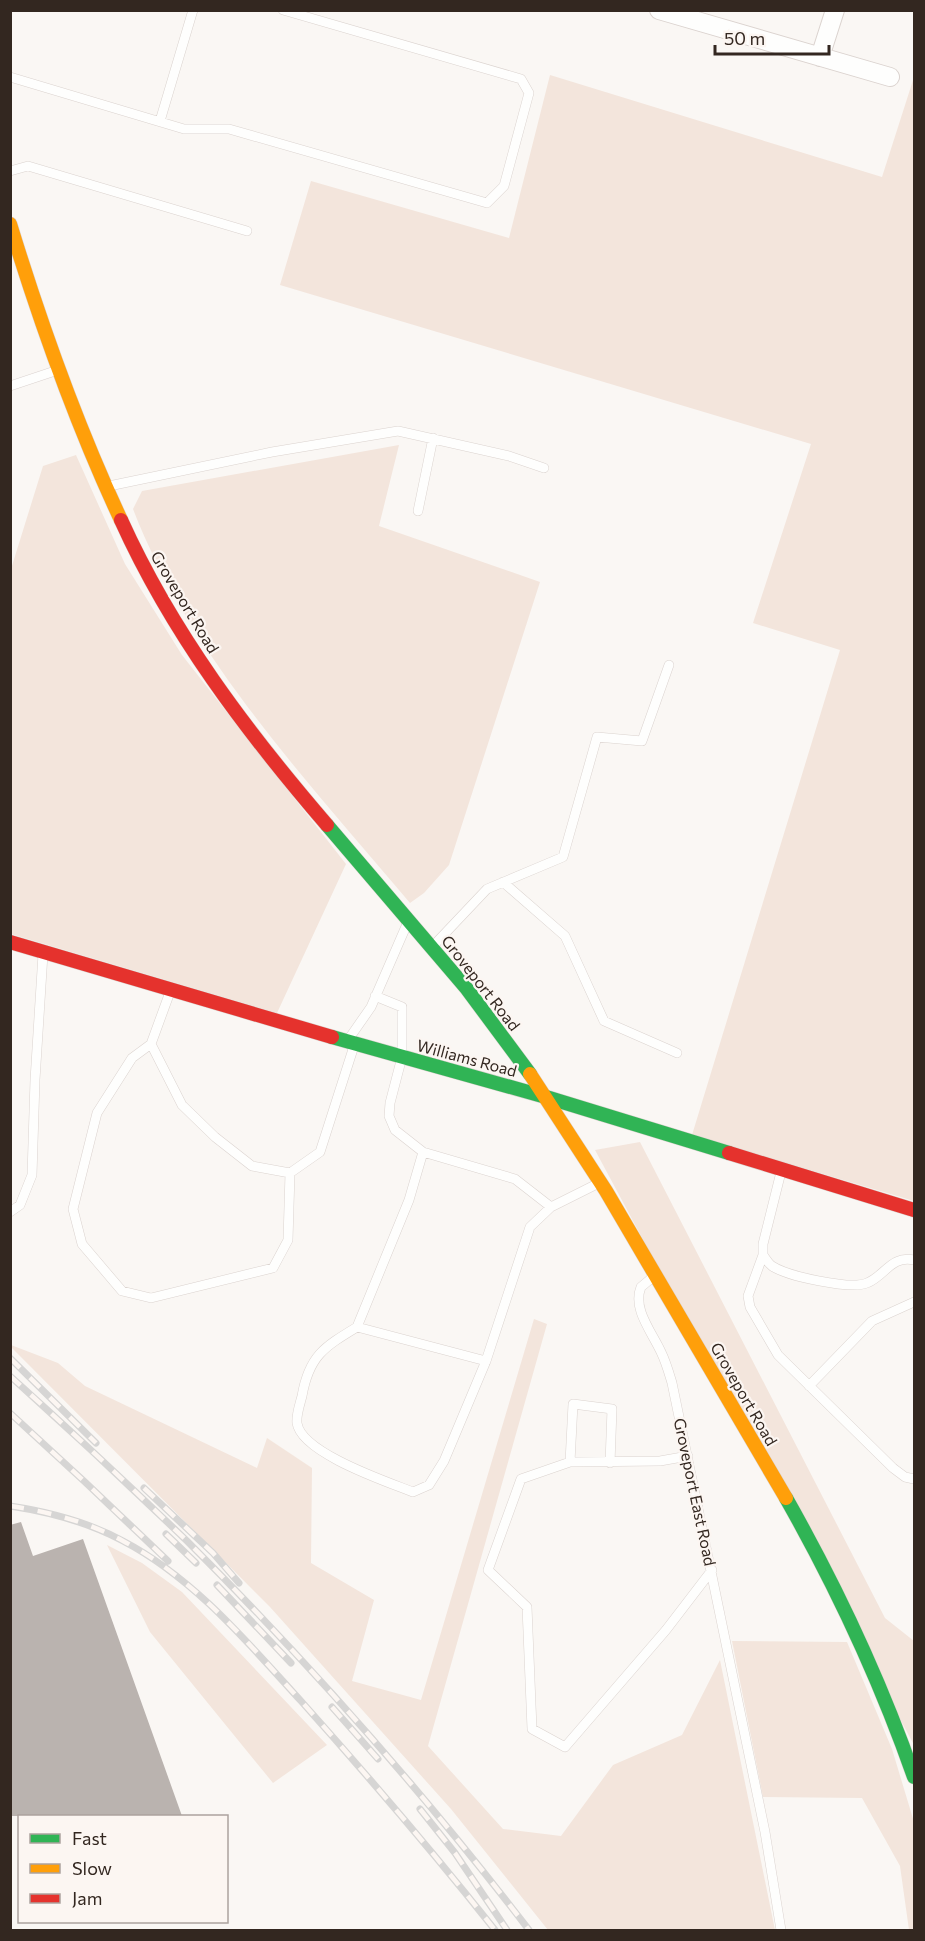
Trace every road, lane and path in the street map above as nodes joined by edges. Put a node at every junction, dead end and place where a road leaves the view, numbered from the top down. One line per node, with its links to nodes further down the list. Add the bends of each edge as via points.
1 (193, 10): 8 (lane)
2 (283, 10): 8 (lane, via 521,79 529,93 504,186 487,203 229,129 184,129)
3 (660, 10): 5 (street)
4 (835, 10): 5 (street)
5 (820, 57): 7 (street)
6 (10, 77): 8 (lane)
7 (890, 77)
8 (160, 121)
9 (10, 171): 11 (lane, via 28,166)
10 (10, 224): 12 (main road, Groveport Road)
11 (247, 231)
12 (57, 371): 13 (lane); 16 (main road, Groveport Road)
13 (10, 386)
14 (433, 438): 15 (lane); 16 (lane, via 398,431); 17 (lane)
15 (544, 468)
16 (104, 487): 20 (main road, Groveport Road, via 155,587 222,694 306,800)
17 (418, 511)
18 (669, 665): 19 (lane, via 642,741 597,737 563,856)
19 (503, 882): 22 (lane, via 487,889); 28 (lane, via 565,936 604,1021)
20 (409, 919): 22 (main road, Groveport Road); 25 (lane)
21 (10, 942): 23 (main road, Williams Road)
22 (432, 947): 30 (main road, Groveport Road)
23 (43, 952): 24 (main road, Williams Road); 37 (lane, via 32,1175 20,1205)
24 (171, 989): 26 (main road, Williams Road); 27 (lane)
25 (375, 996): 26 (lane); 29 (lane, via 402,1007)
26 (351, 1043): 29 (main road, Williams Road); 33 (lane, via 320,1152)
27 (152, 1044): 33 (lane, via 182,1106 215,1137 252,1166); 33 (lane, via 132,1058 97,1113 73,1209 82,1244 122,1291 151,1298 273,1268 288,1240)
28 (677, 1053)
29 (402, 1058): 30 (main road, Williams Road); 31 (lane, via 389,1116 395,1130)
30 (546, 1097): 32 (main road, Williams Road); 34 (main road, Groveport Road)
31 (423, 1152): 35 (lane, via 515,1179); 42 (lane, via 409,1200)
32 (782, 1170): 36 (main road, Williams Road); 38 (lane)
33 (290, 1173)
34 (599, 1183): 35 (lane); 40 (main road, Groveport Road)
35 (552, 1207): 43 (lane, via 530,1227)
36 (915, 1210)
37 (10, 1212)
38 (763, 1255): 39 (lane, via 779,1269 830,1284 855,1286 867,1283 895,1261); 44 (lane, via 748,1296 750,1307 778,1355)
39 (915, 1260)
40 (655, 1276): 45 (lane, Groveport East Road, via 641,1287 638,1302 672,1383); 50 (main road, Groveport Road, via 829,1576 878,1678)
41 (915, 1302): 44 (lane, via 872,1321)
42 (357, 1327): 43 (lane); 43 (lane, via 326,1346 312,1363 297,1424 304,1436 337,1462 413,1492 429,1485 444,1461)
43 (486, 1361)
44 (809, 1386): 48 (lane, via 892,1468)
45 (688, 1456): 47 (lane); 49 (lane, Groveport East Road)
46 (570, 1462): 47 (lane); 47 (lane, via 573,1404 612,1409); 49 (lane, via 522,1479 488,1570 527,1607 532,1729 566,1748)
47 (610, 1463)
48 (915, 1479)
49 (712, 1570): 51 (lane, Groveport East Road)
50 (915, 1778)
51 (781, 1930)

